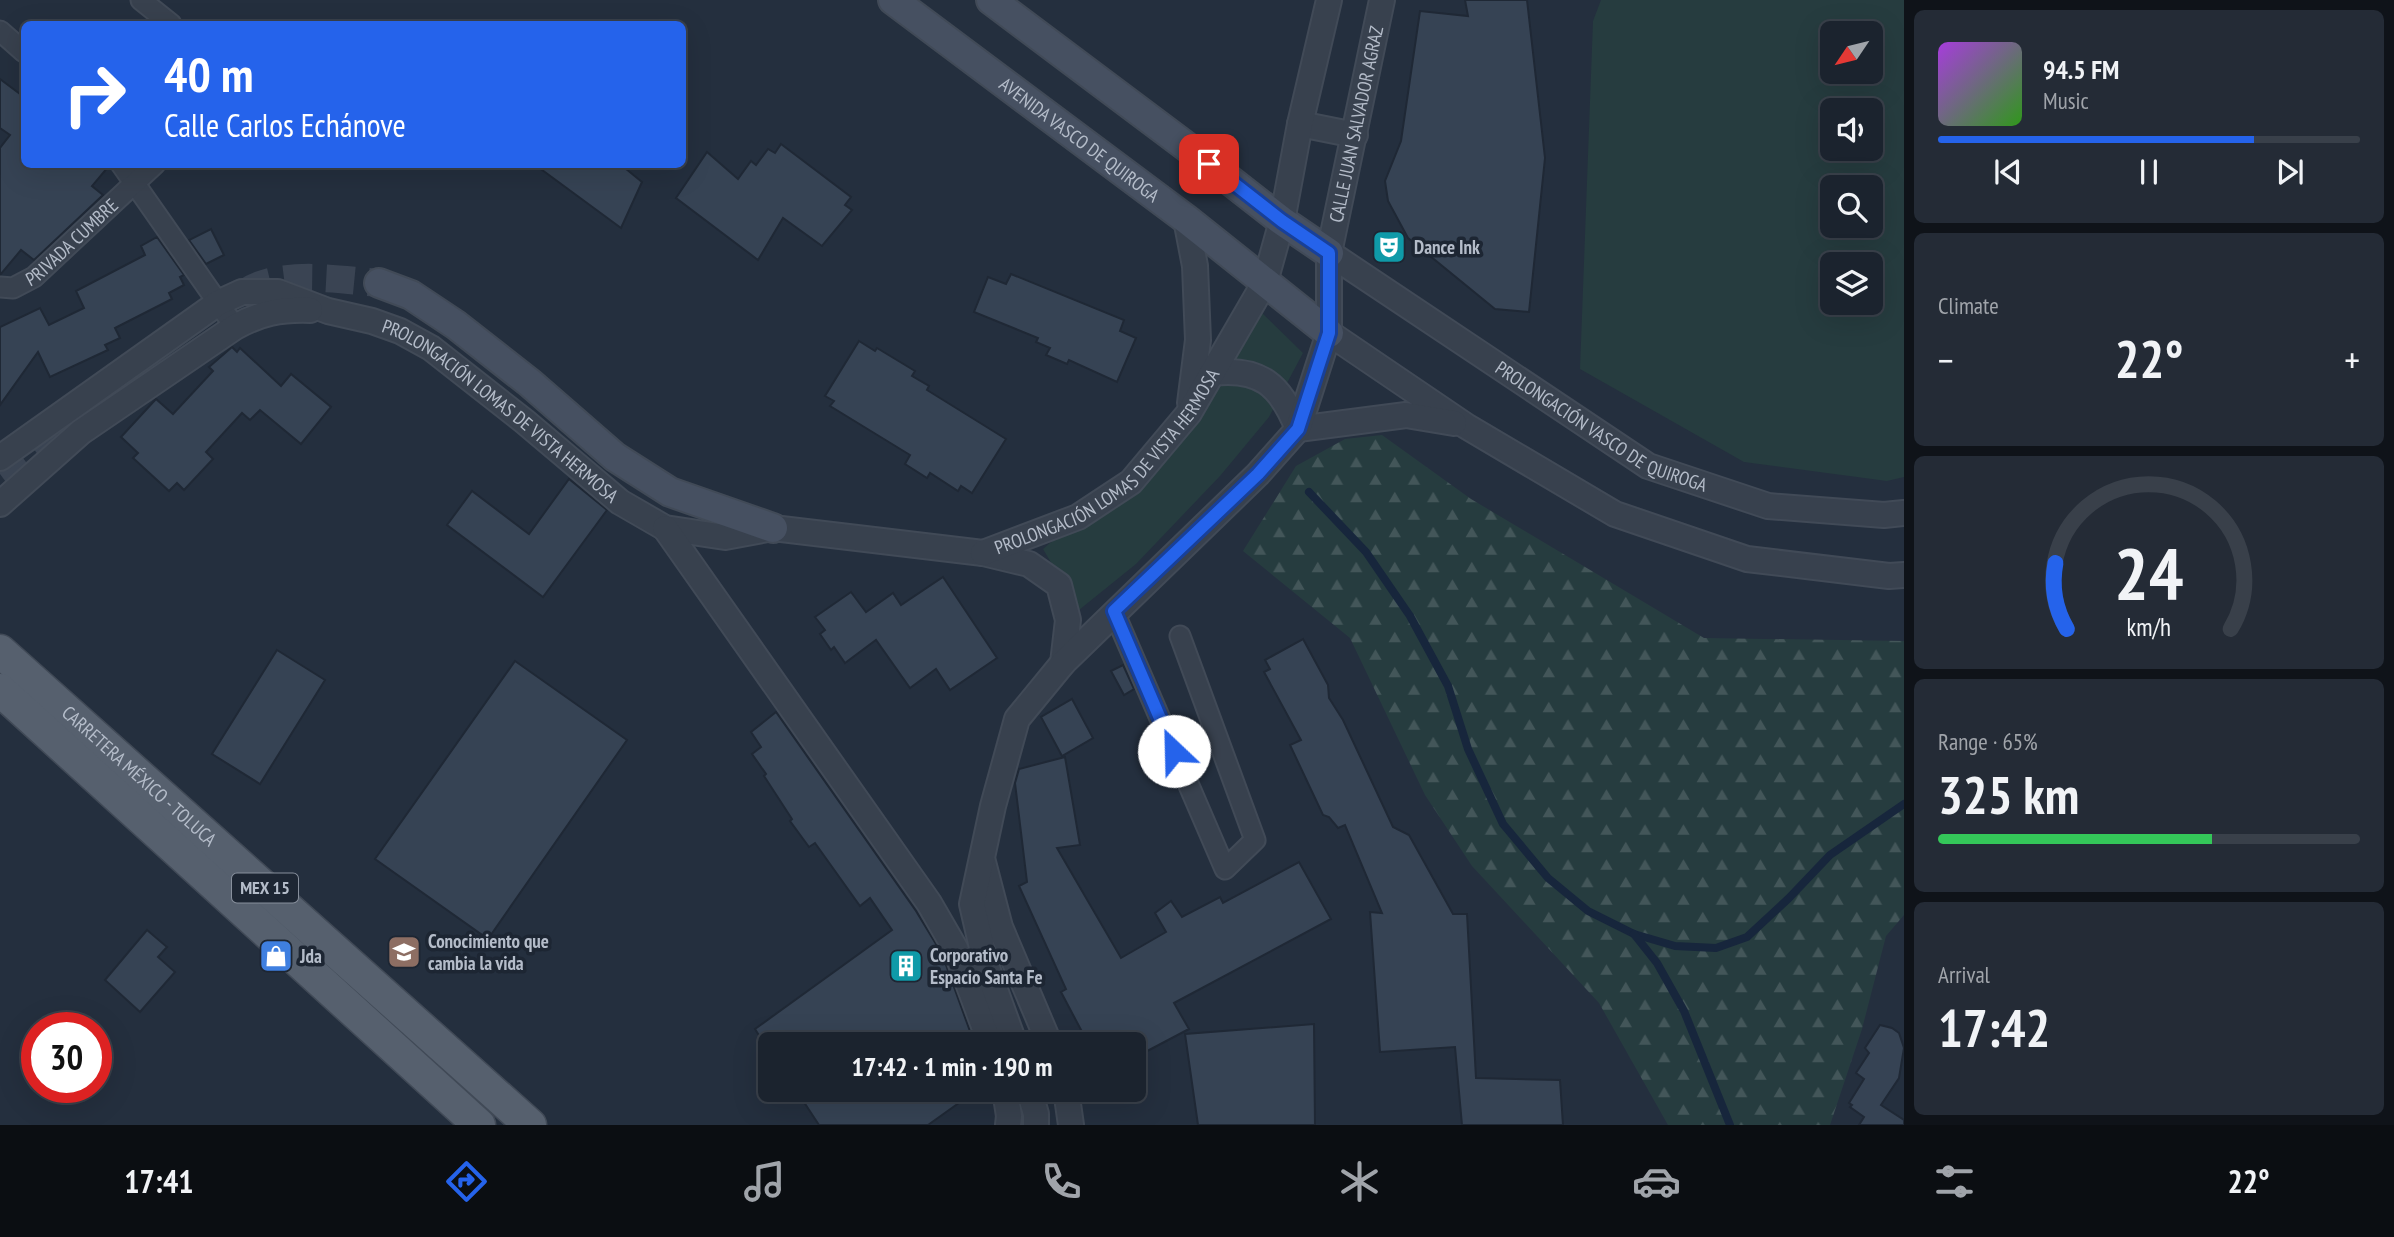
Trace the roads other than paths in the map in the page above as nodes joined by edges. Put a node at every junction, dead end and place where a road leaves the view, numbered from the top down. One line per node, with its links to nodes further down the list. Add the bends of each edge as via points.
1 (141, 0): 6 (street)
2 (894, 0): 14 (main road, AVENIDA VASCO DE QUIROGA)
3 (991, 0): 15 (main road)
4 (1329, 0): 9 (street)
5 (1382, 0): 10 (street, CALLE JUAN SALVADOR AGRAZ)
6 (167, 21)
7 (0, 31): 8 (street)
8 (21, 49)
9 (1300, 124): 10 (street); 15 (street)
10 (1354, 135): 16 (street, CALLE JUAN SALVADOR AGRAZ)
11 (124, 168): 13 (street)
12 (152, 168): 13 (street, PRIVADA CUMBRE)
13 (136, 185): 19 (street, PRIVADA CUMBRE, via 34,277 13,288); 20 (street)
14 (1186, 219): 17 (main road, AVENIDA VASCO DE QUIROGA); 25 (street, via 1195,266 1198,340)
15 (1282, 221): 16 (main road); 17 (street, PROLONGACIÓN LOMAS DE VISTA HERMOSA)
16 (1329, 253): 23 (street, CALLE JUAN SALVADOR AGRAZ); 30 (street, PROLONGACIÓN VASCO DE QUIROGA, via 1648,466 1768,506)
17 (1265, 282): 23 (main road, AVENIDA VASCO DE QUIROGA); 24 (street, PROLONGACIÓN LOMAS DE VISTA HERMOSA)
18 (379, 283): 32 (main road, via 411,295 456,325 615,457 670,492)
19 (0, 287)
20 (218, 303): 21 (street, PROLONGACIÓN LOMAS DE VISTA HERMOSA, via 242,292 278,292); 22 (street); 28 (street, PROLONGACIÓN LOMAS DE VISTA HERMOSA)
21 (328, 311): 22 (street, PROLONGACIÓN LOMAS DE VISTA HERMOSA, via 282,309); 31 (street, PROLONGACIÓN LOMAS DE VISTA HERMOSA, via 400,331 431,348 621,502)
22 (235, 327): 29 (street, PROLONGACIÓN LOMAS DE VISTA HERMOSA, via 81,432)
23 (1329, 333): 26 (street); 27 (street, CALLE JUAN SALVADOR AGRAZ)
24 (1212, 373): 25 (street, PROLONGACIÓN LOMAS DE VISTA HERMOSA); 27 (street, via 1251,374 1269,382)
25 (1189, 413): 33 (street, PROLONGACIÓN LOMAS DE VISTA HERMOSA, via 1131,482 1078,517)
26 (1466, 426): 27 (street, via 1406,415); 34 (street, via 1615,514 1681,537 1747,559)
27 (1298, 429): 35 (street, via 1258,474)
28 (0, 458)
29 (0, 504)
30 (1904, 513)
31 (665, 528): 32 (street, PROLONGACIÓN LOMAS DE VISTA HERMOSA, via 726,537); 41 (street, PROLONGACIÓN LOMAS DE VISTA HERMOSA, via 929,903 955,948)
32 (773, 528): 33 (street, PROLONGACIÓN LOMAS DE VISTA HERMOSA)
33 (984, 554): 38 (street, via 1028,564 1059,585 1068,620)
34 (1904, 575)
35 (1114, 611): 36 (street, via 1225,869 1255,840); 38 (street)
36 (1180, 636)
37 (0, 651): 48 (main road, CARRETERA MÉXICO - TOLUCA / MEX 15)
38 (1063, 663): 40 (street, via 1017,719)
39 (0, 690): 47 (main road, CARRETERA MÉXICO - TOLUCA / MEX 15)
40 (981, 855): 42 (street, via 972,904 986,965); 43 (street, via 1000,927)
41 (986, 1032)
42 (1010, 1032)
43 (1045, 1032)
44 (1007, 1102): 49 (street)
45 (1032, 1102): 50 (street)
46 (1068, 1102): 51 (street)
47 (479, 1125)
48 (530, 1125)
49 (1008, 1125)
50 (1036, 1125)
51 (1071, 1125)

